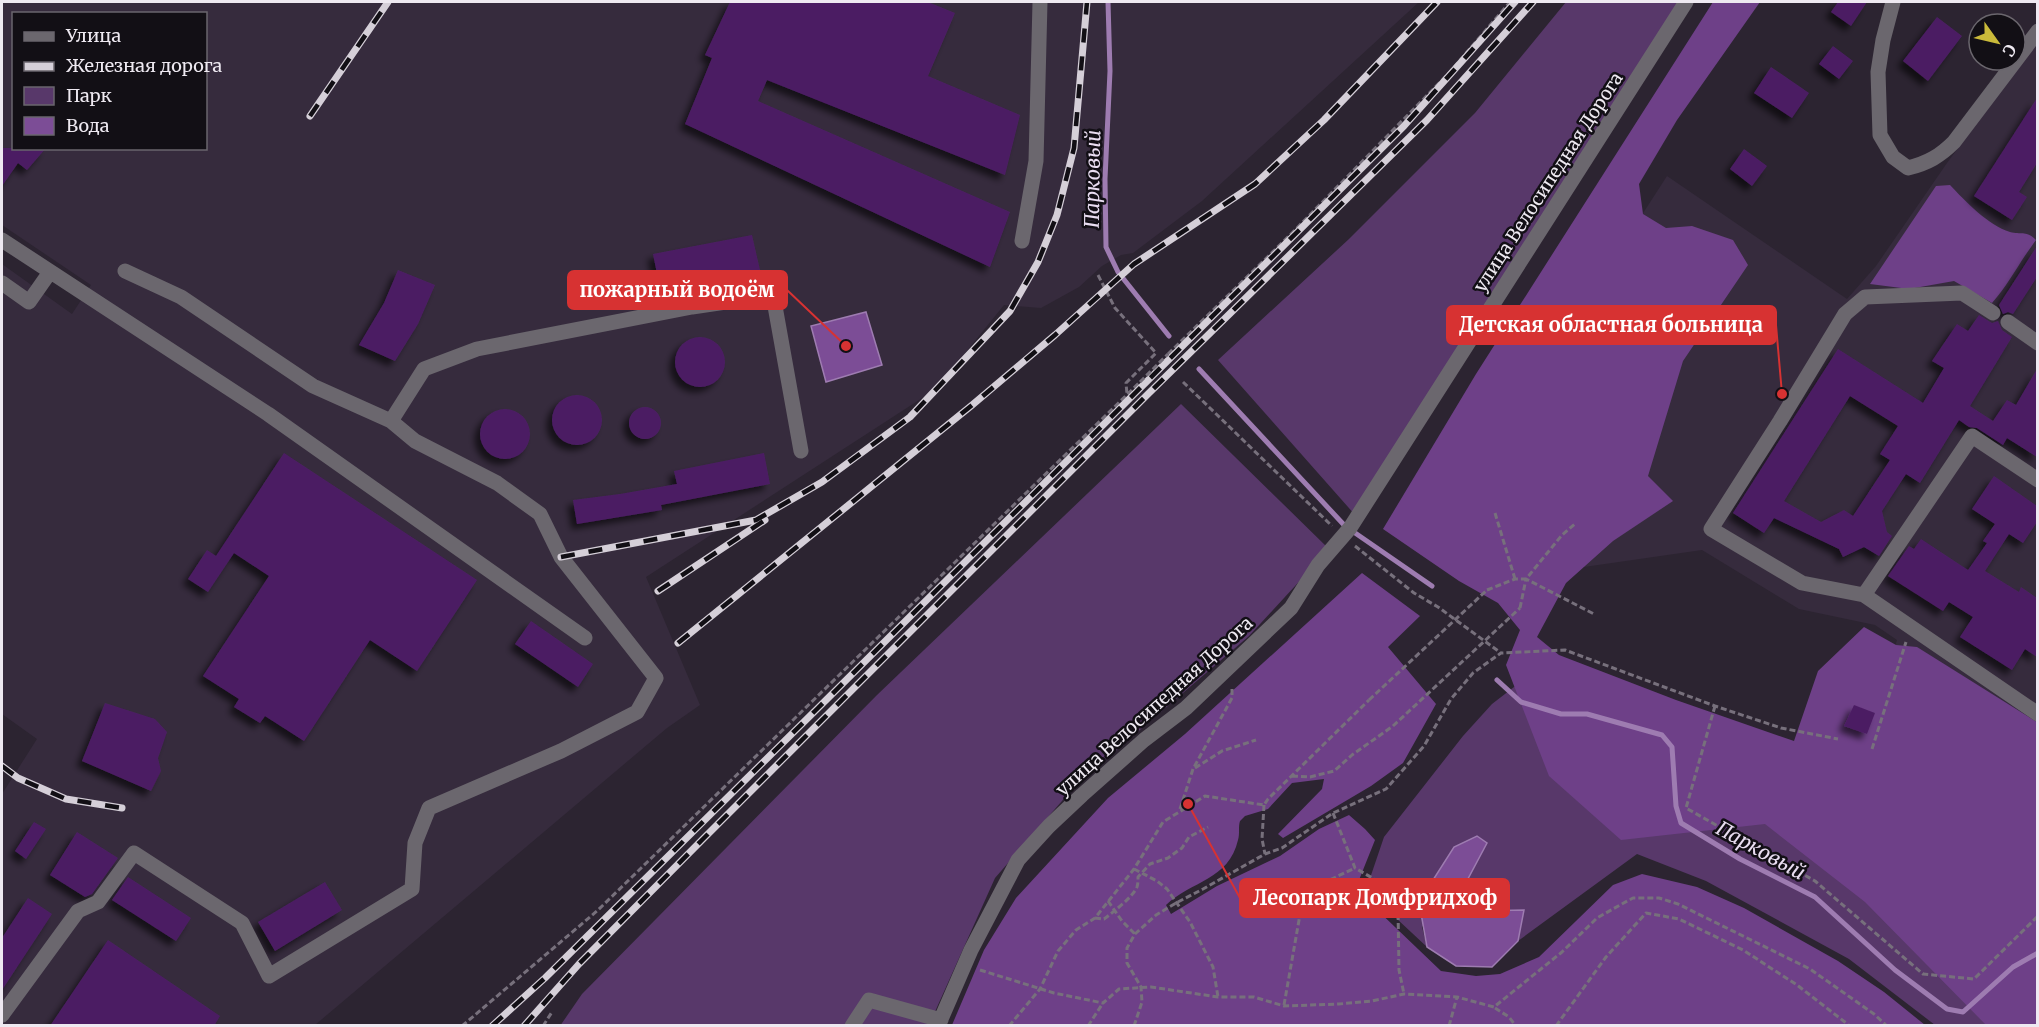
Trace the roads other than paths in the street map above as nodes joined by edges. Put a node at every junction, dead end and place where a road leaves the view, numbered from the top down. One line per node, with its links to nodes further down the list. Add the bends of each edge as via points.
1 (1040, 2): 6 (street, via 1036,161)
2 (1686, 2): 20 (street, улица Велосипедная Дорога, via 1362,511 1318,565 1291,608 1186,708 1082,795 1018,860)
3 (1893, 2): 4 (street, via 1878,72 1880,135 1893,157 1908,168 1927,164 1954,142)
4 (2037, 31)
5 (2, 240): 8 (street)
6 (1022, 241)
7 (125, 271): 13 (street, via 180,297 313,386)
8 (50, 272): 9 (street, via 29,302); 17 (street, via 267,414)
9 (2, 283)
10 (1994, 313): 16 (street, via 1962,293 1865,297 1845,314 1711,529 1802,583)
11 (2008, 322): 12 (street)
12 (2036, 337)
13 (391, 421): 14 (street, via 424,369 477,349 773,295); 19 (street, via 415,441 498,483 540,514 561,557 656,678 637,712 561,752 429,808 416,843 412,889 269,976 242,923 134,853 98,902 78,911)
14 (801, 451)
15 (2037, 480): 16 (street, via 1972,436)
16 (1864, 594): 18 (street)
17 (585, 638)
18 (2037, 714)
19 (2, 1015)
20 (939, 1023): 21 (street, via 869,1000)
21 (852, 1026)

